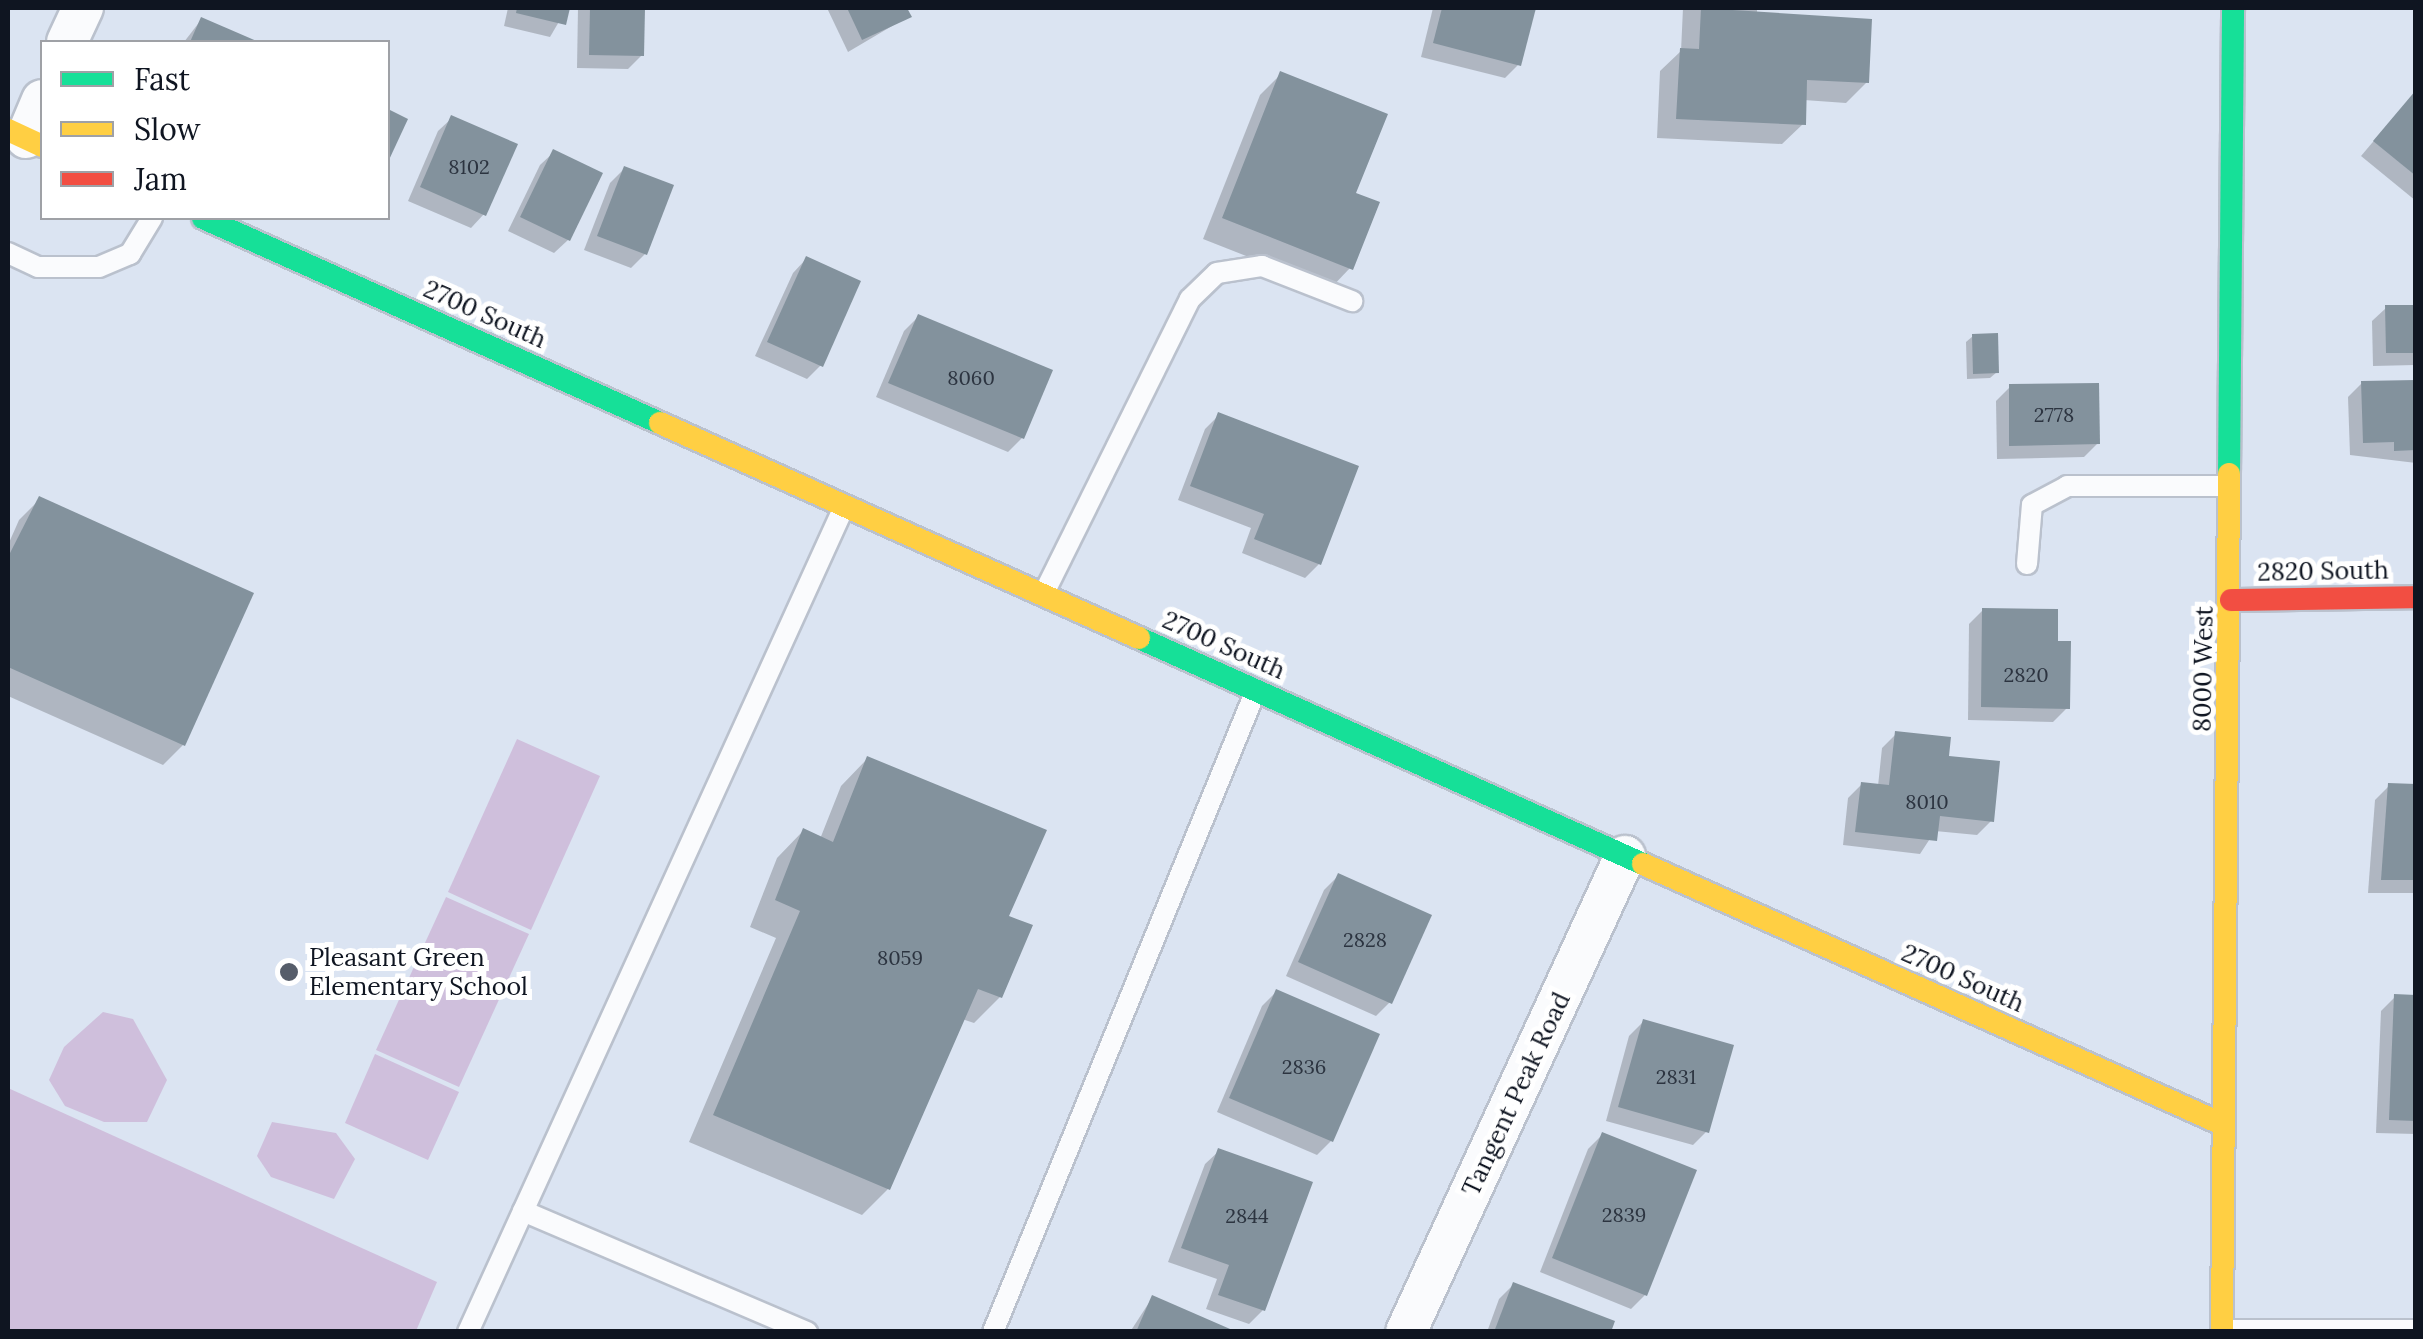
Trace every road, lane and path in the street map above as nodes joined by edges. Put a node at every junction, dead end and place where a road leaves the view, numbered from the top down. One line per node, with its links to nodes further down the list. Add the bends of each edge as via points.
1 (83, 8): 3 (street)
2 (2234, 8): 10 (street, 8000 West)
3 (68, 40)
4 (40, 104): 5 (street)
5 (25, 138)
6 (151, 220): 8 (lane, via 130,254 99,267 38,267)
7 (207, 220): 11 (street, 2700 South)
8 (8, 254)
9 (1352, 301): 13 (lane, via 1262,266 1217,274 1190,299)
10 (2234, 486): 12 (lane, via 2066,486 2032,505); 15 (street, 8000 West)
11 (844, 505): 13 (street, 2700 South); 19 (lane)
12 (2027, 564)
13 (1043, 594): 16 (street, 2700 South)
14 (2416, 597): 15 (street, 2820 South)
15 (2231, 600): 18 (street, 8000 West)
16 (1256, 690): 17 (street, 2700 South); 25 (lane)
17 (1625, 856): 18 (street, 2700 South); 26 (street, Tangent Peak Road)
18 (2222, 1124): 22 (street, 8000 West)
19 (523, 1211): 21 (lane); 24 (lane)
20 (2416, 1330): 23 (lane)
21 (470, 1331)
22 (2222, 1331): 23 (lane)
23 (2402, 1331)
24 (806, 1332)
25 (993, 1332)
26 (1406, 1332)

